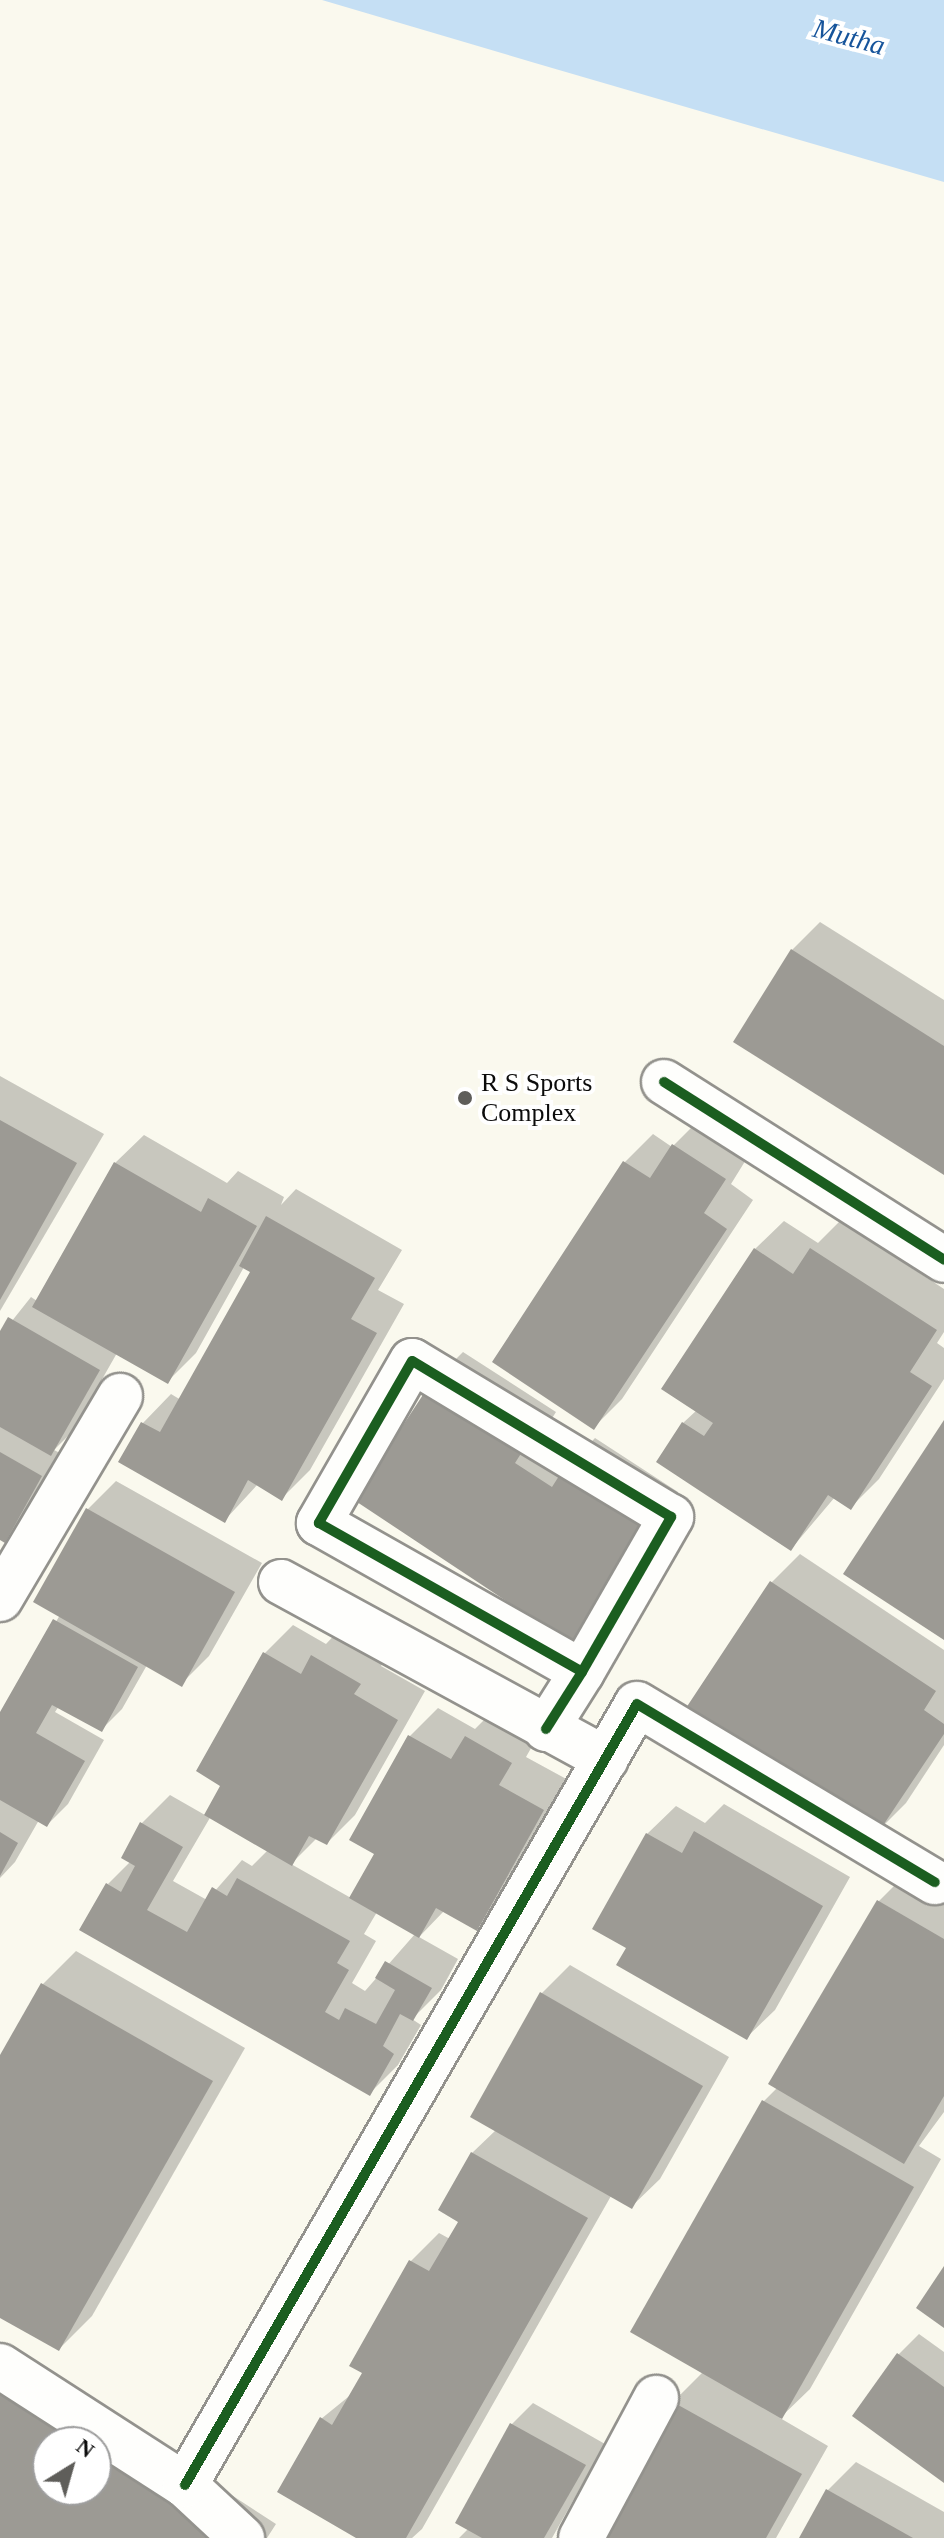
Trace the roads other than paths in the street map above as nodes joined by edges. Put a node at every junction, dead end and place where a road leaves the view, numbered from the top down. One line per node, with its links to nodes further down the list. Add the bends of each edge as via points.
1 (664, 1082): 2 (street)
2 (944, 1260)
3 (120, 1396): 6 (street)
4 (361, 1547): 7 (street); 8 (street); 8 (street, via 319,1523 412,1361 671,1517)
5 (281, 1582): 7 (street)
6 (0, 1599)
7 (326, 1607): 9 (street)
8 (582, 1672): 9 (street)
9 (546, 1729): 10 (street)
10 (606, 1759): 11 (street, via 637,1704); 14 (street)
11 (935, 1882)
12 (0, 2366): 14 (street)
13 (656, 2398): 16 (street)
14 (185, 2485): 15 (street)
15 (242, 2538)
16 (581, 2538)

